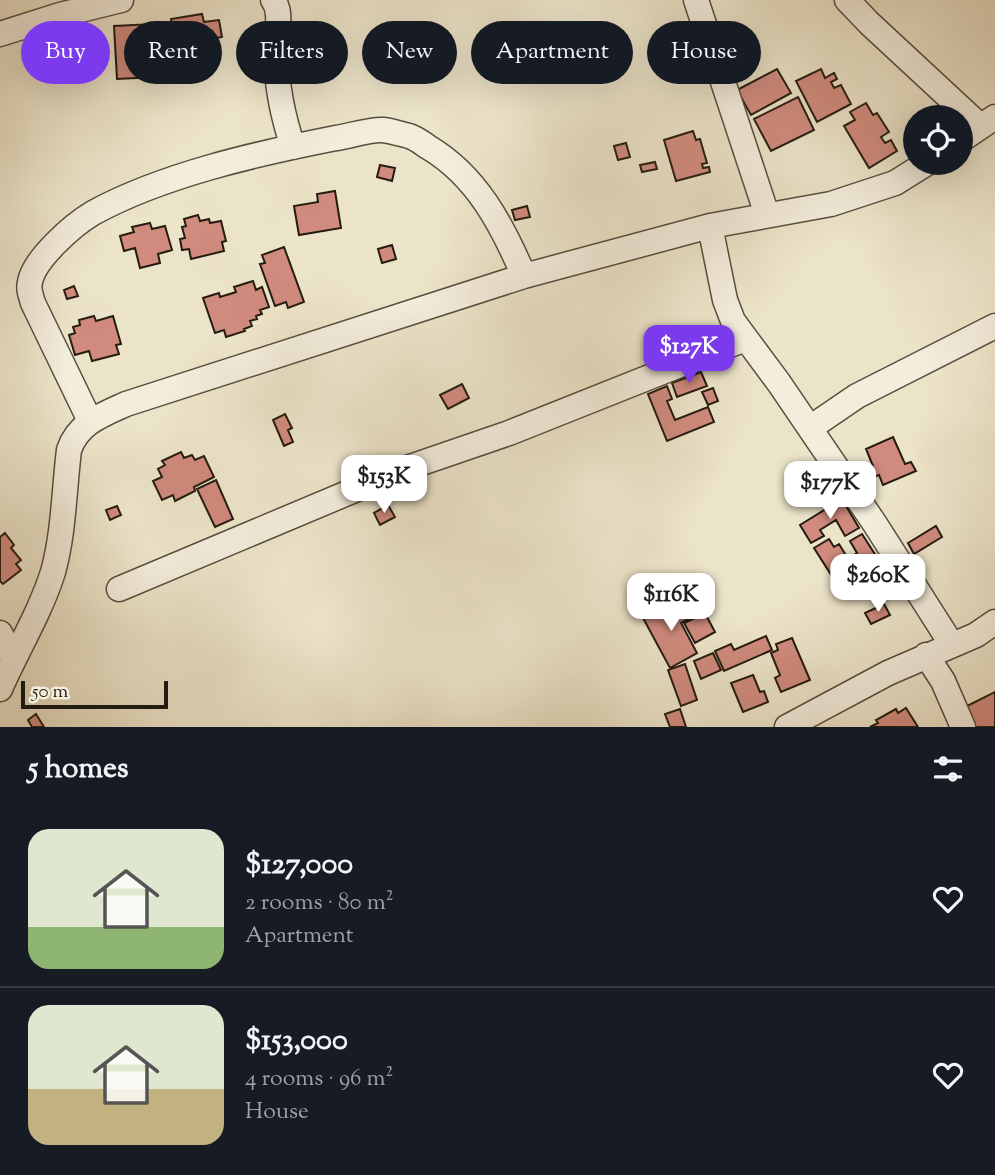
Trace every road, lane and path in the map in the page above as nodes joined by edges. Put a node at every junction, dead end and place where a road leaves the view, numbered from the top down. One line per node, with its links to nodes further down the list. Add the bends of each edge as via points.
1 (121, 0): 5 (street)
2 (273, 0): 7 (street, via 278,13 278,83)
3 (696, 0): 9 (street)
4 (847, 0): 6 (street)
5 (0, 34)
6 (979, 128)
7 (293, 146): 11 (street, via 382,130 412,137 443,156 476,187 496,215); 14 (street, via 133,194 70,230 34,271 29,287 33,303)
8 (908, 175): 9 (street, via 831,204)
9 (767, 215): 10 (street)
10 (710, 226): 11 (street); 13 (street, via 725,300)
11 (524, 276): 14 (street, via 126,404)
12 (995, 326): 15 (street, via 857,396)
13 (745, 339): 15 (street); 16 (street, via 509,433 407,468)
14 (90, 421): 21 (street, via 73,437 53,571)
15 (810, 428): 19 (street)
16 (119, 589)
17 (0, 633): 21 (street)
18 (989, 635): 19 (street)
19 (952, 645): 20 (street)
20 (926, 655): 23 (street); 24 (street)
21 (13, 658): 22 (street)
22 (0, 689)
23 (787, 727)
24 (963, 727)

